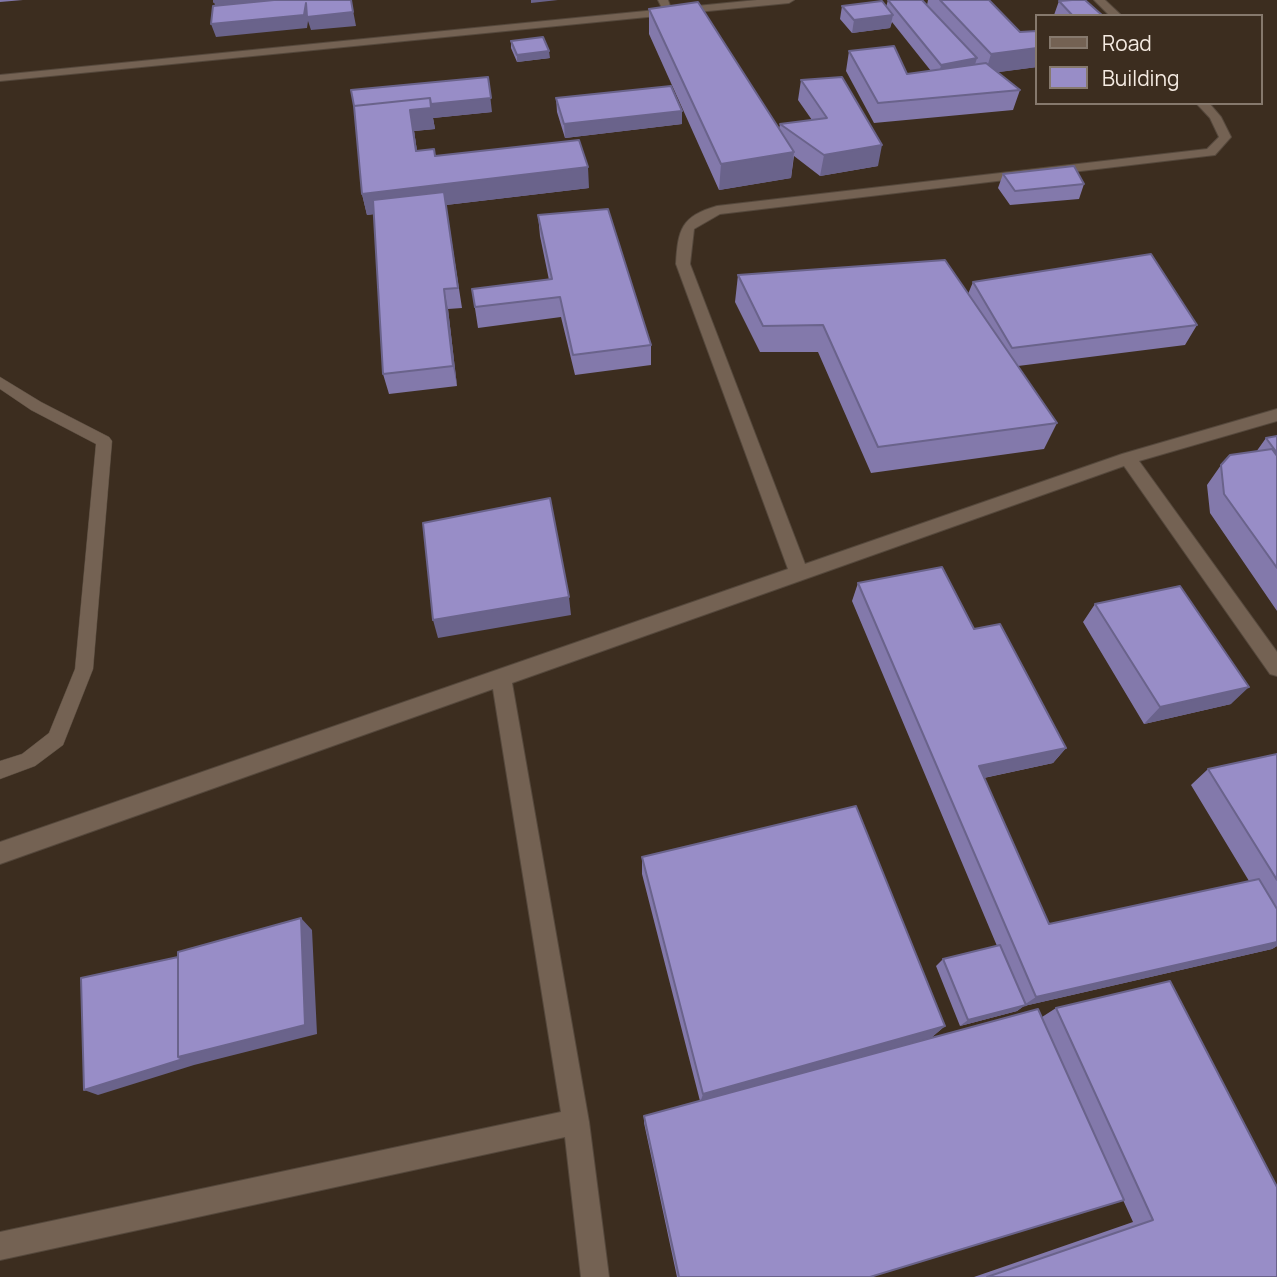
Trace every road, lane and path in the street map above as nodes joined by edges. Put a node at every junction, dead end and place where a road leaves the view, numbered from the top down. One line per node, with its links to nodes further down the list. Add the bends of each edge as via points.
1 (663, 0): 4 (street)
2 (789, 0): 4 (street)
3 (1099, 0): 5 (street)
4 (669, 12): 6 (street)
5 (1115, 14)
6 (0, 78)
7 (1204, 105): 11 (street, via 1225,137 1211,152 717,210 694,219 685,232 683,264)
8 (0, 382): 14 (lane, via 104,441 84,669 56,739 28,760)
9 (1277, 415): 10 (street)
10 (1128, 458): 11 (street); 12 (street)
11 (799, 573): 13 (street)
12 (1277, 667)
13 (501, 678): 15 (street); 16 (street)
14 (0, 770)
15 (0, 853)
16 (576, 1122): 17 (street); 18 (street)
17 (0, 1246)
18 (595, 1277)

